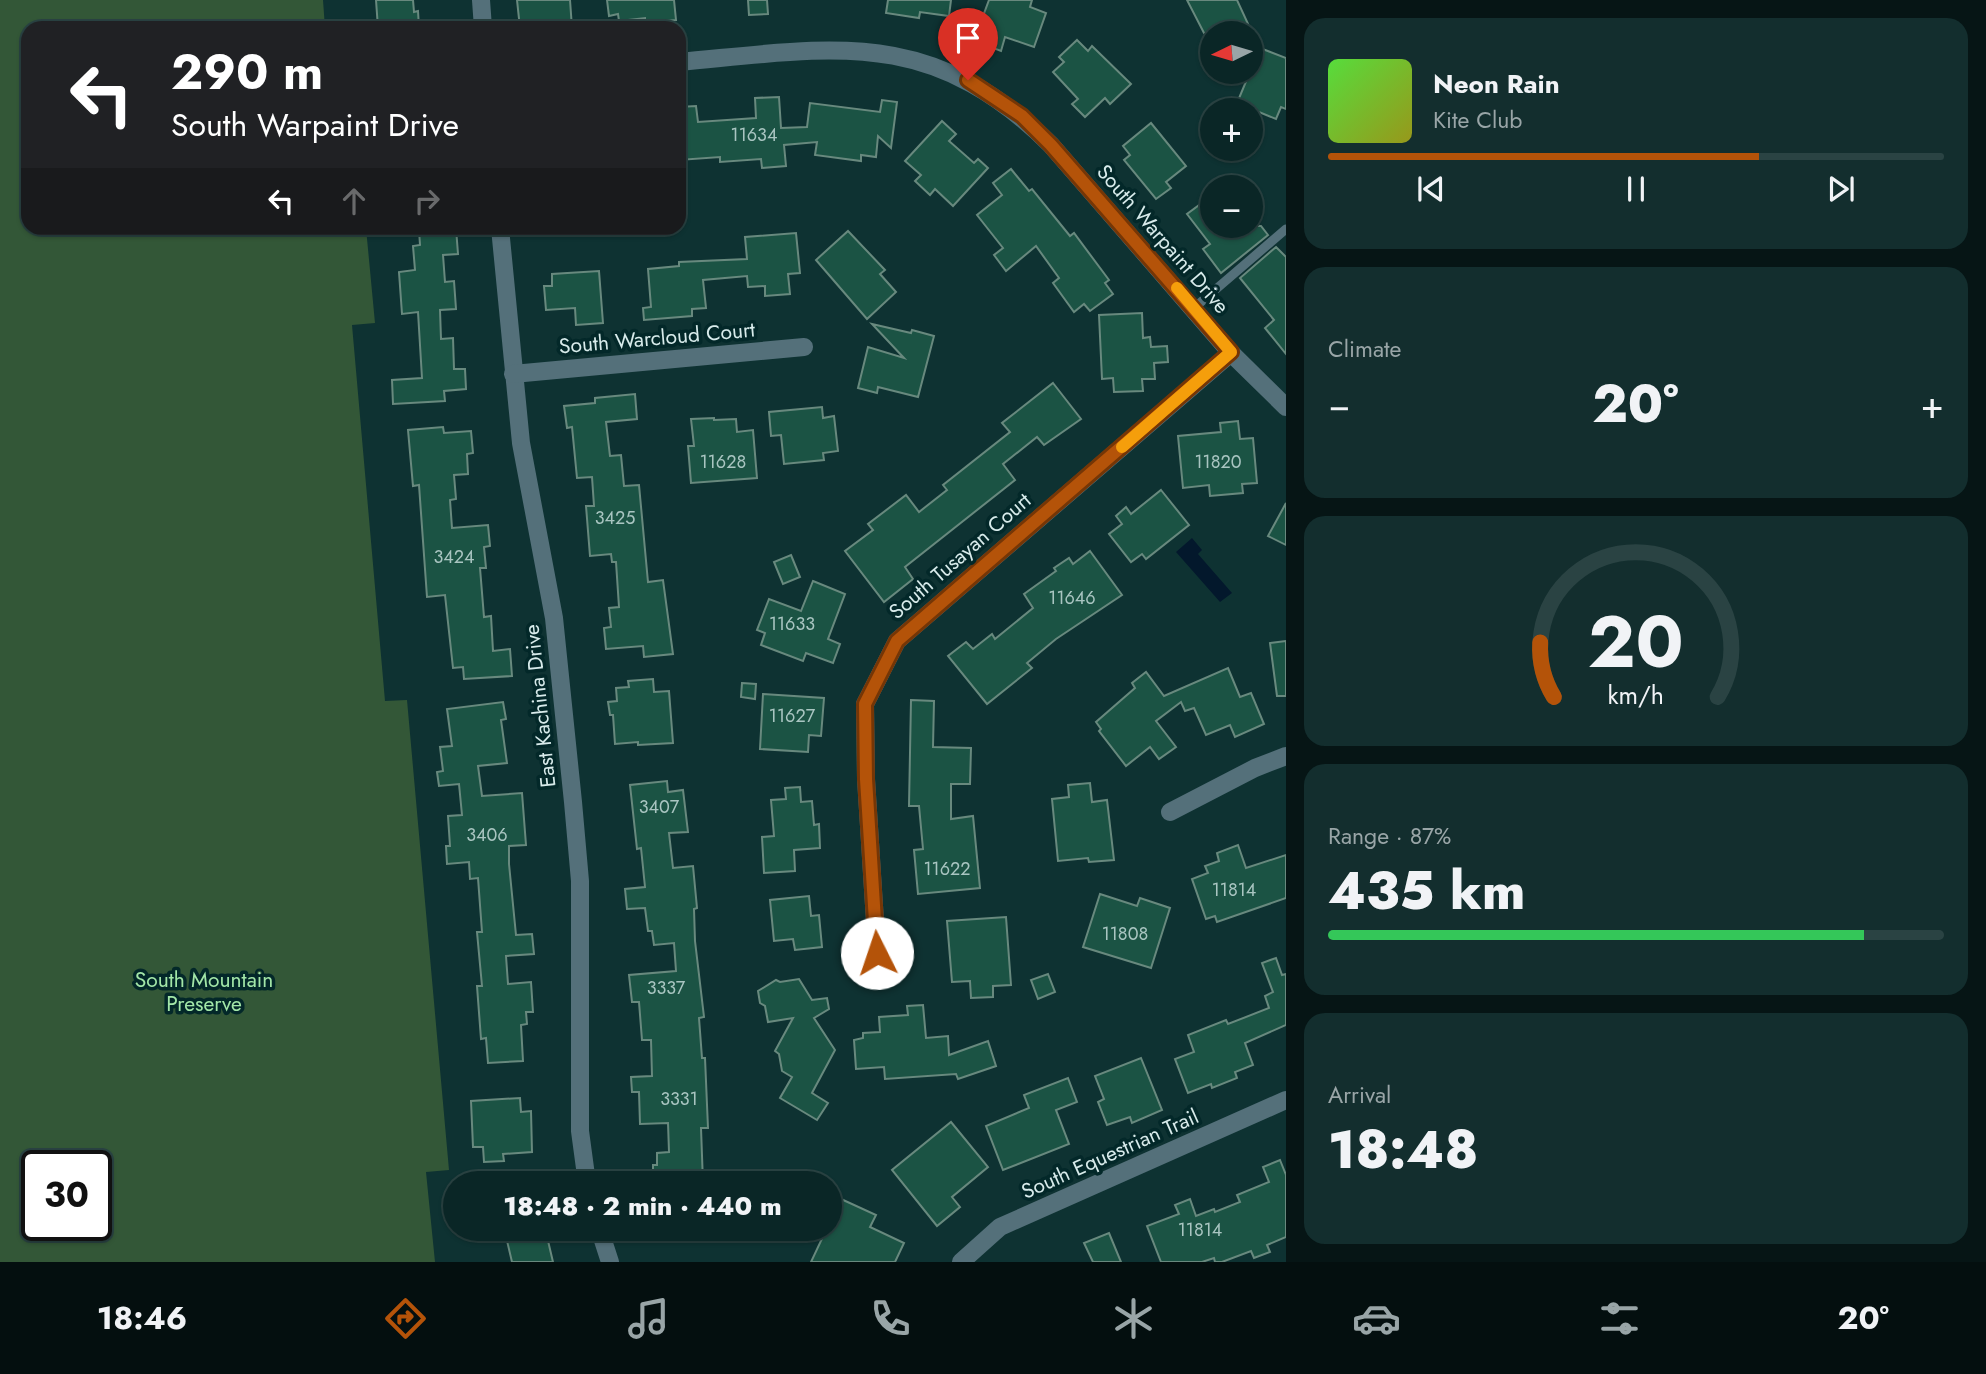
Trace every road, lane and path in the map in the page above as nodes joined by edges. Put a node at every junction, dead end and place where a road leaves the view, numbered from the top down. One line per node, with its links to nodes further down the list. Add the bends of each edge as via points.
1 (481, 0): 2 (street)
2 (482, 21)
3 (686, 61): 6 (street, South Warpaint Drive, via 859,50 948,70 1022,116)
4 (1286, 229): 6 (lane)
5 (501, 235): 9 (street, East Kachina Drive)
6 (1194, 308): 8 (street, South Warpaint Drive)
7 (804, 347): 9 (street, South Warcloud Court)
8 (1231, 352): 10 (street, South Warpaint Drive); 13 (street, South Tusayan Court, via 897,641 865,704)
9 (513, 374): 15 (street, East Kachina Drive, via 521,443 554,618 571,776 580,881 580,1131)
10 (1286, 407)
11 (1286, 756): 12 (street)
12 (1170, 812)
13 (877, 953)
14 (1286, 1100): 18 (street, South Equestrian Trail, via 1000,1227)
15 (585, 1171)
16 (603, 1241): 17 (street)
17 (610, 1262)
18 (961, 1262)

